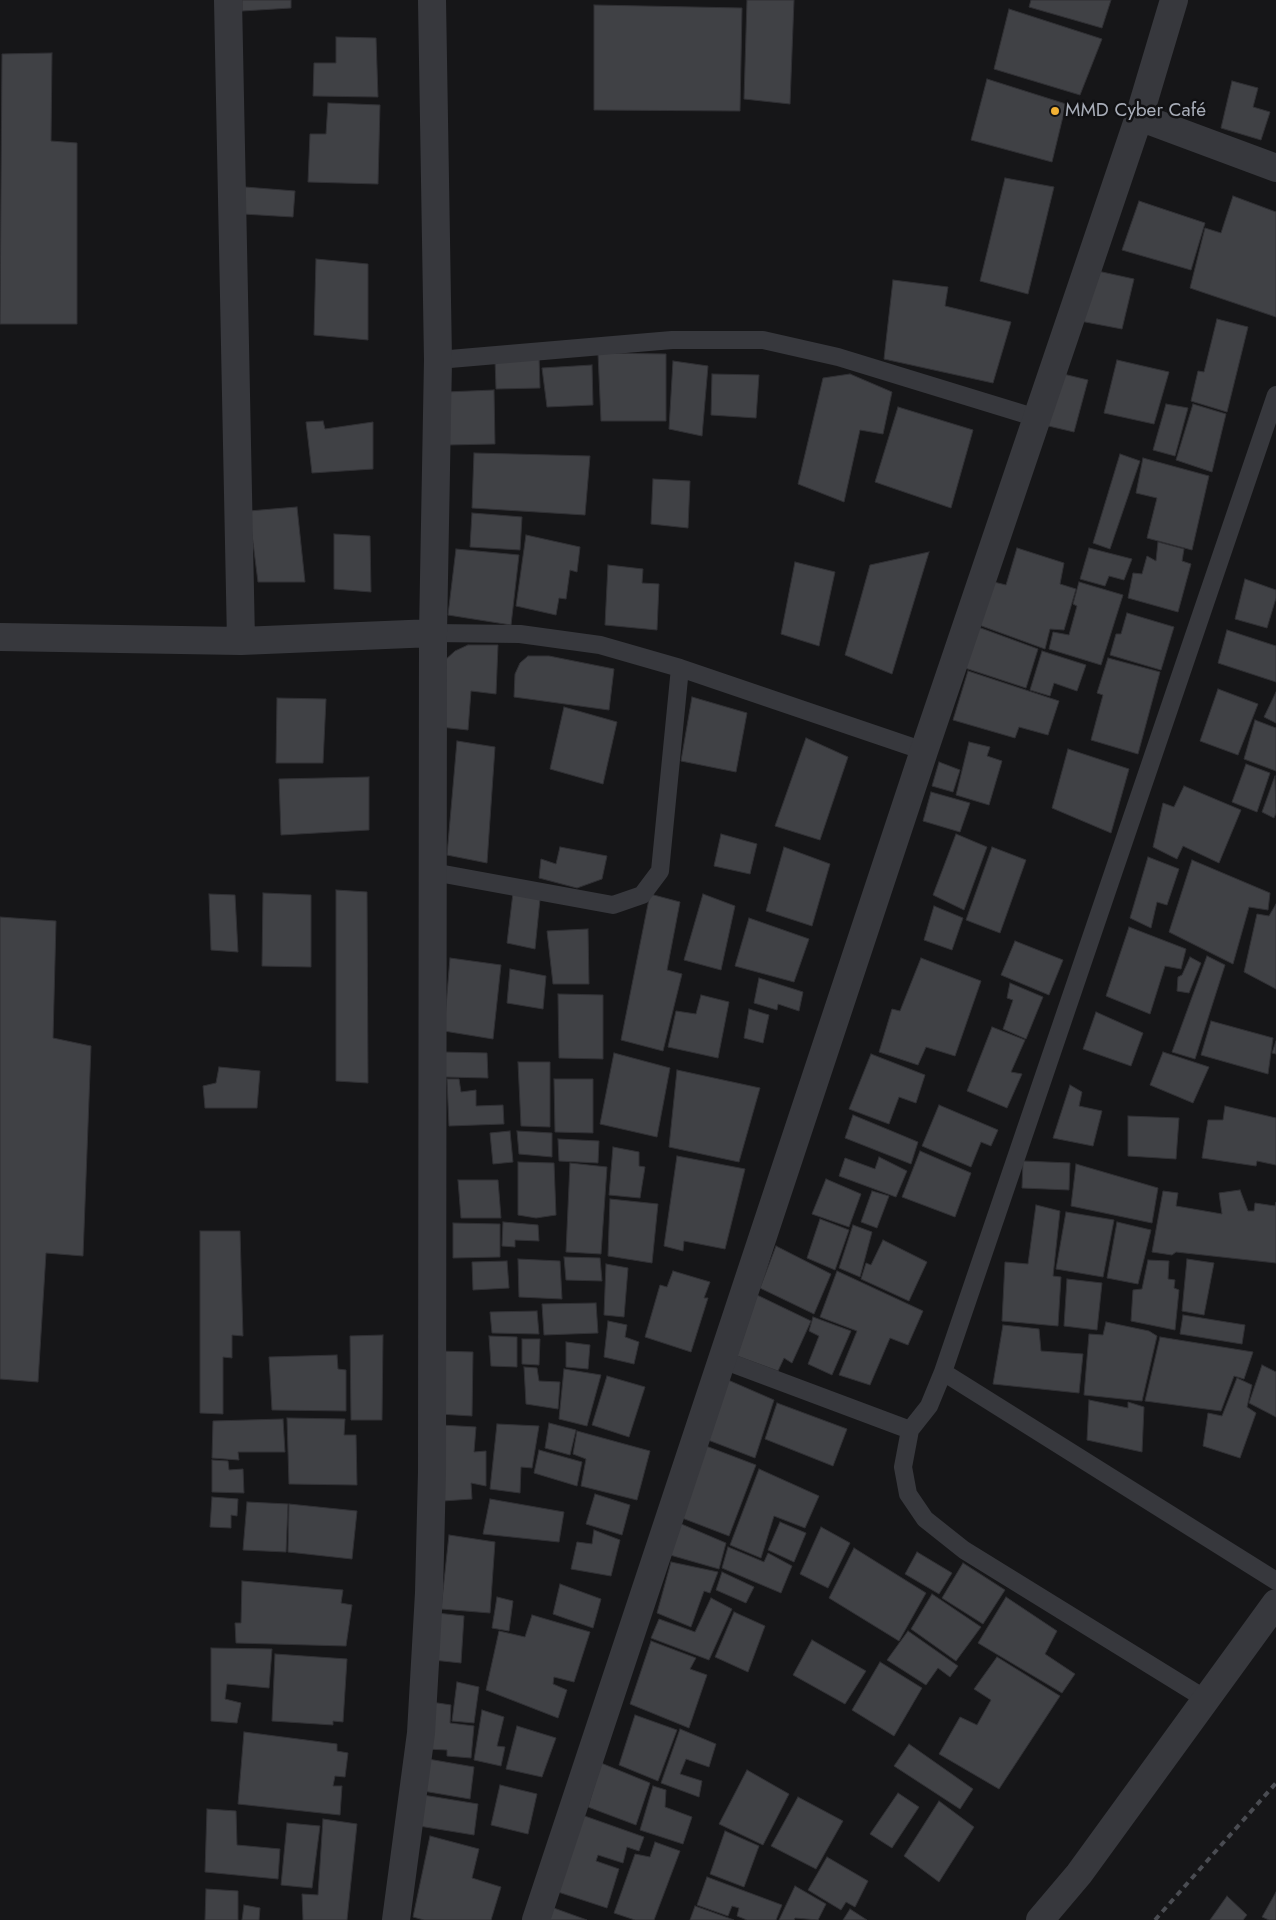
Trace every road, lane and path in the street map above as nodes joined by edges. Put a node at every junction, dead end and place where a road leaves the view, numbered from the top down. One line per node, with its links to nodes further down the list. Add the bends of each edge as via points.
1 (228, 0): 11 (street)
2 (432, 0): 6 (street)
3 (1174, 0): 4 (street)
4 (1139, 117): 5 (street); 8 (street)
5 (1276, 168)
6 (438, 360): 8 (lane, via 672,340 763,340 838,357); 9 (street)
7 (1276, 395): 16 (lane)
8 (1036, 418): 13 (street)
9 (433, 633): 11 (street); 12 (lane, via 528,635 600,645); 14 (street)
10 (0, 637): 11 (street)
11 (241, 641)
12 (680, 668): 13 (lane); 14 (lane, via 660,871 642,895 612,905)
13 (924, 751): 15 (street)
14 (433, 872): 21 (street, via 429,1594 421,1732)
15 (723, 1360): 17 (lane); 22 (street)
16 (943, 1372): 17 (lane, via 929,1406); 18 (lane)
17 (910, 1430): 20 (lane, via 902,1467 908,1494 925,1519 964,1550)
18 (1276, 1581)
19 (1276, 1603): 20 (street)
20 (1208, 1700): 23 (street, via 1079,1874)
21 (396, 1920)
22 (536, 1920)
23 (1040, 1920)

